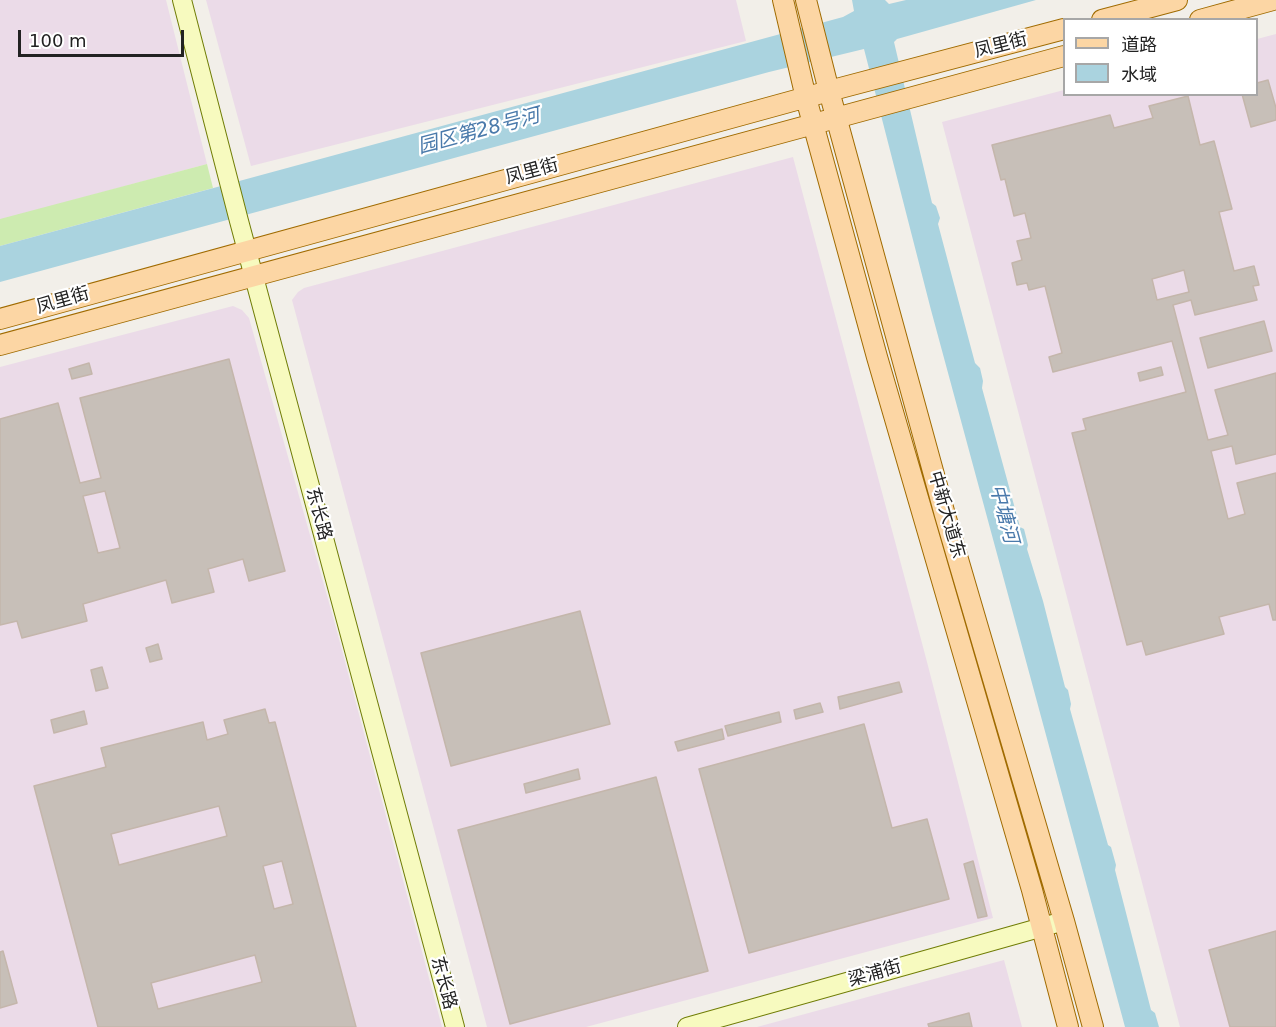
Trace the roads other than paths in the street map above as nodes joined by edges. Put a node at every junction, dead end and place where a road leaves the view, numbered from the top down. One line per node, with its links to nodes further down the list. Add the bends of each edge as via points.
1 (182, 0): 14 (street, 东长路)
2 (783, 0): 11 (main road, 中新大道东)
3 (806, 0): 10 (main road, 中新大道东)
4 (1177, 0): 6 (main road)
5 (1273, 0): 7 (main road)
6 (1110, 18)
7 (1207, 18)
8 (1063, 30): 10 (main road, 凤里街)
9 (1063, 57): 12 (main road, 凤里街)
10 (829, 91): 11 (main road, 凤里街); 12 (main road, 中新大道东)
11 (806, 98): 13 (main road, 中新大道东); 14 (main road, 凤里街)
12 (837, 118): 13 (main road, 凤里街); 18 (main road, 中新大道东, via 945,514)
13 (813, 123): 15 (main road, 凤里街); 19 (main road, 中新大道东)
14 (247, 250): 15 (street, 东长路); 16 (main road, 凤里街)
15 (254, 275): 17 (main road, 凤里街); 20 (street, 东长路)
16 (0, 319)
17 (0, 345)
18 (1064, 921): 19 (street, 梁浦街); 23 (main road, 中新大道东)
19 (1041, 928): 21 (street, 梁浦街); 22 (main road, 中新大道东)
20 (455, 1027)
21 (687, 1027)
22 (1068, 1027)
23 (1093, 1027)

